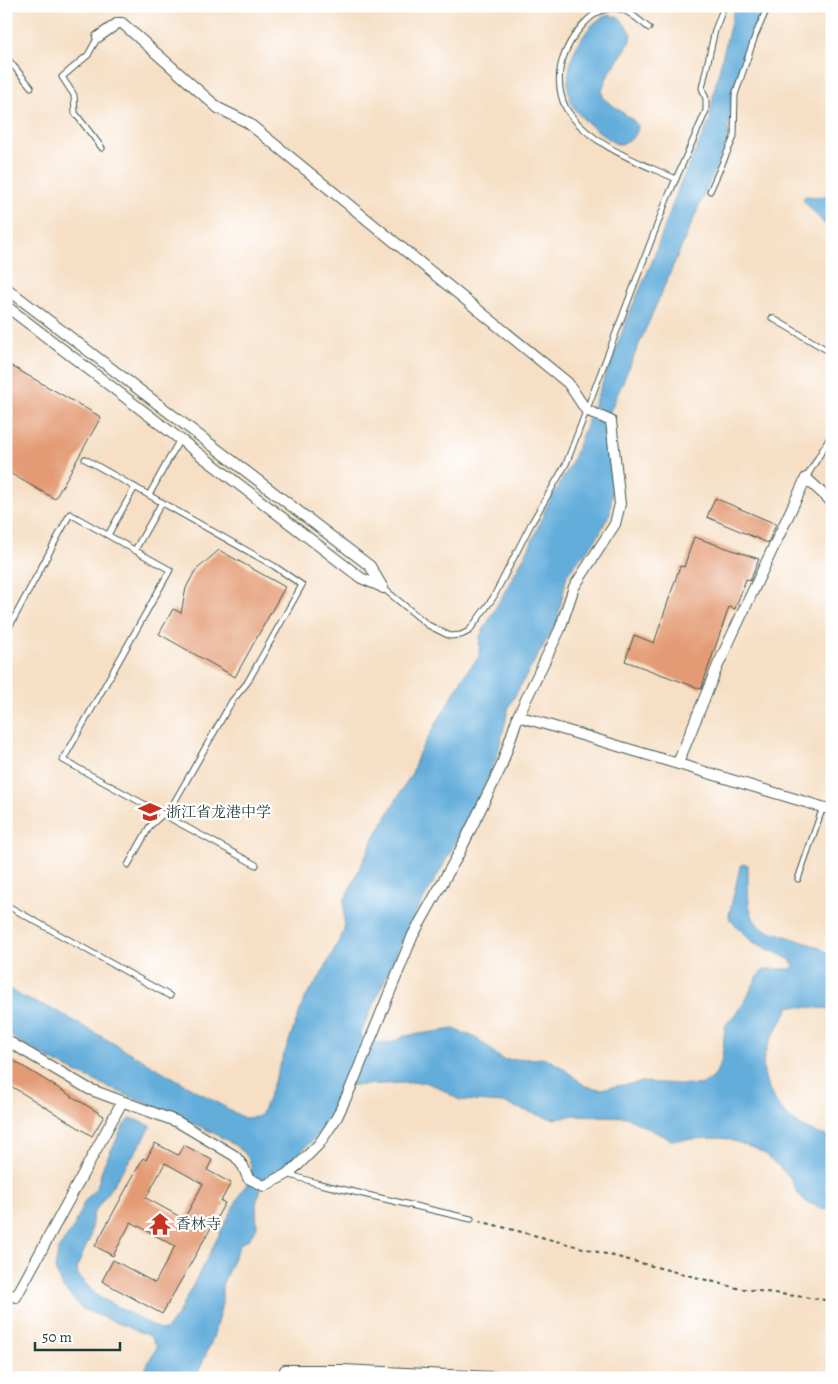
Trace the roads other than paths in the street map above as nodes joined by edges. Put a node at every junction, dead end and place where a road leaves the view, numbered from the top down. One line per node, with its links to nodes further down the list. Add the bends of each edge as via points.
1 (724, 6): 8 (lane, via 702,88 706,111)
2 (768, 6): 9 (lane, via 735,95 734,137)
3 (649, 28): 8 (lane, via 622,9 612,8 595,14 584,23 565,53 560,85 568,110 592,136 608,147)
4 (98, 37): 7 (lane, via 88,55 62,77 74,95 74,114); 14 (street, via 122,23 218,108 247,122 568,383)
5 (6, 57): 6 (lane)
6 (31, 87)
7 (102, 148)
8 (676, 179): 14 (lane)
9 (710, 191)
10 (6, 288): 25 (street, via 370,566)
11 (6, 306): 16 (street)
12 (772, 318): 13 (lane)
13 (832, 353)
14 (586, 410): 25 (lane, via 566,464 530,524 493,598 469,631 456,636 445,634 428,625); 27 (street, via 611,421 620,504 618,516 574,587 560,629)
15 (832, 434): 18 (lane)
16 (180, 439): 20 (lane); 25 (street, via 361,578)
17 (86, 459): 19 (lane)
18 (806, 478): 22 (street); 28 (street, via 718,665)
19 (135, 487): 20 (lane); 23 (lane)
20 (149, 495): 21 (lane)
21 (162, 502): 24 (lane); 30 (lane, via 302,585 247,683 232,701 172,806)
22 (832, 502)
23 (108, 535): 24 (lane); 26 (lane, via 70,514)
24 (135, 550): 30 (lane, via 170,570 62,760)
25 (383, 588)
26 (6, 632)
27 (518, 716): 28 (street); 38 (street, via 495,780 458,856 413,936 336,1117 319,1144)
28 (678, 763): 29 (street)
29 (828, 808): 33 (lane)
30 (163, 814): 31 (lane, via 150,826); 32 (lane)
31 (128, 865)
32 (256, 865)
33 (798, 879)
34 (6, 905): 35 (lane)
35 (170, 996)
36 (6, 1040): 37 (street, via 89,1089)
37 (122, 1102): 38 (street, via 178,1122 236,1156 248,1178 264,1186); 40 (street, via 16,1297)
38 (287, 1174): 39 (lane)
39 (471, 1219)
40 (6, 1293)
41 (285, 1370): 42 (street)
42 (512, 1378)

